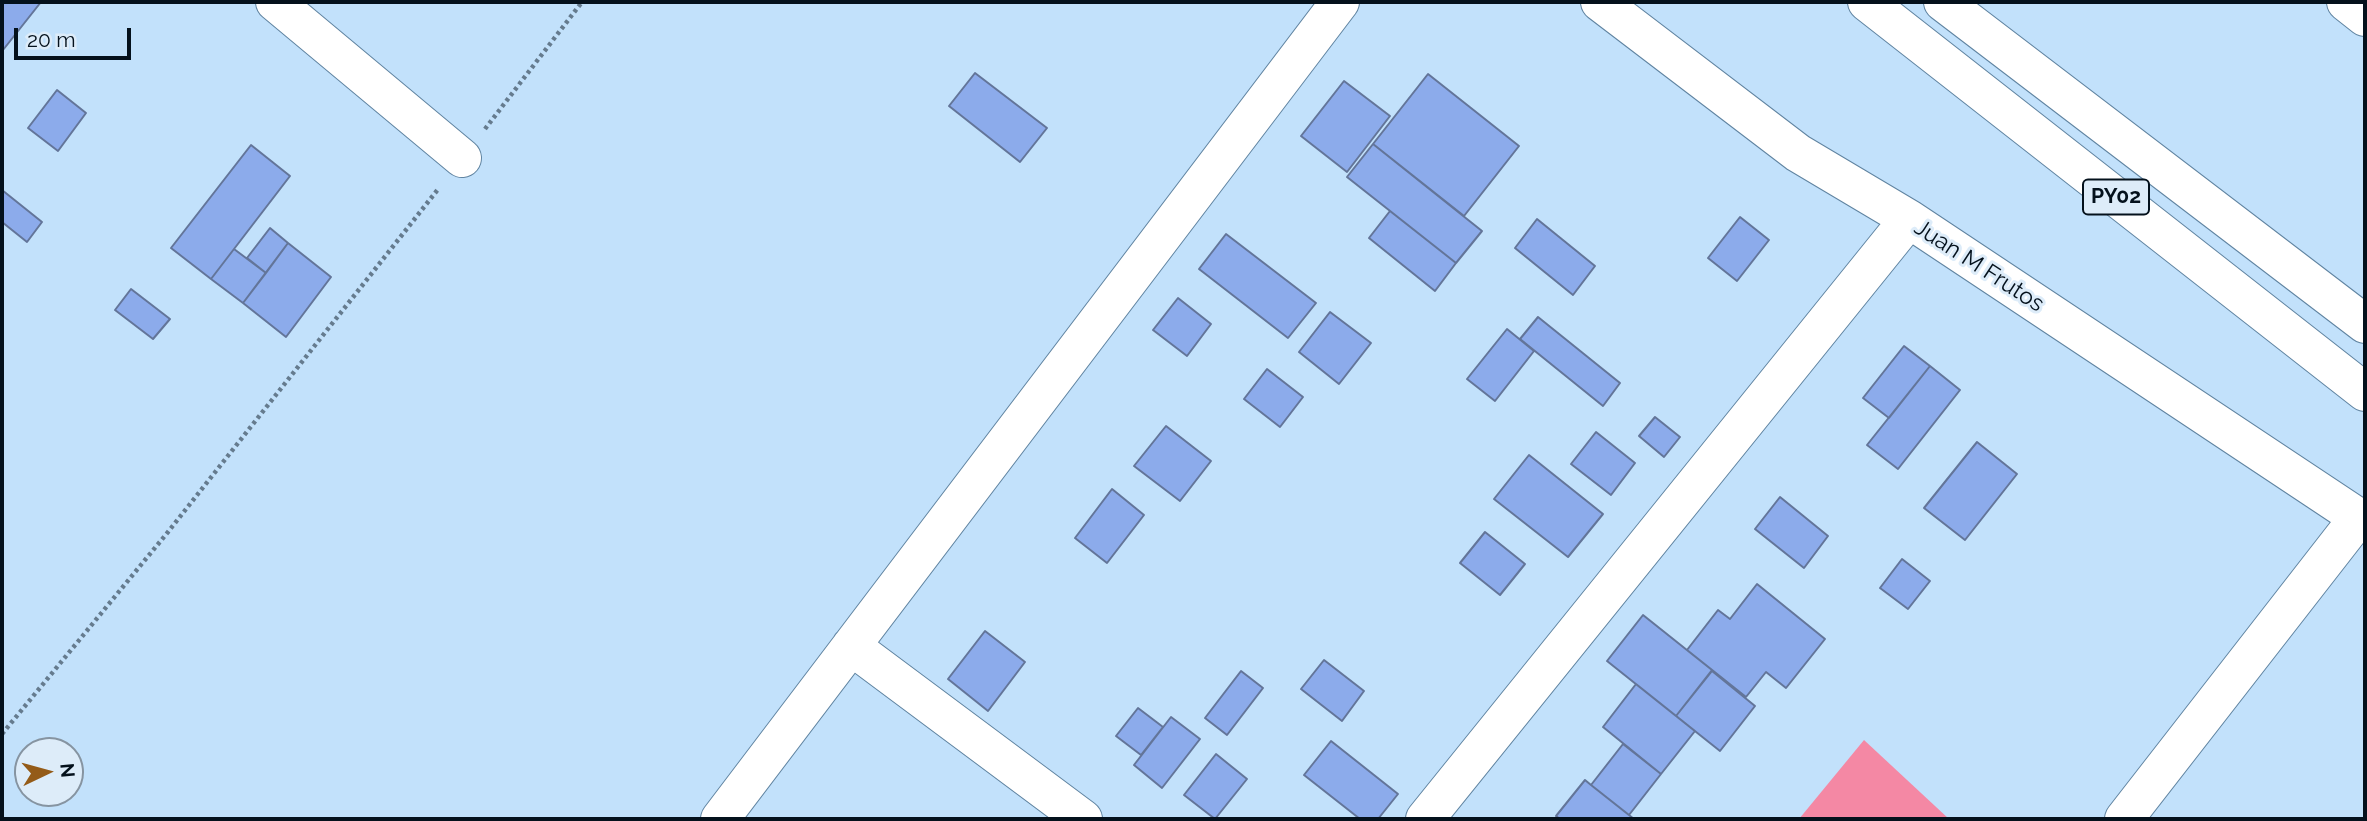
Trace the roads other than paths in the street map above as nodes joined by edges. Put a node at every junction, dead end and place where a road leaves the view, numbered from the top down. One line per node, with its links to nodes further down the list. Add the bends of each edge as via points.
1 (275, 2): 8 (main road)
2 (1340, 2): 13 (main road)
3 (1600, 2): 9 (main road, Juan M Frutos, via 1798,153)
4 (1867, 2): 11 (main road, PY02)
5 (1943, 2): 10 (main road, PY02)
6 (2346, 2): 7 (main road)
7 (2365, 17)
8 (463, 158)
9 (1909, 219): 12 (main road, Juan M Frutos); 16 (main road)
10 (2365, 324)
11 (2365, 392)
12 (2362, 519): 17 (main road)
13 (851, 646): 14 (main road); 15 (main road)
14 (720, 819)
15 (1083, 819)
16 (1425, 819)
17 (2123, 819)

